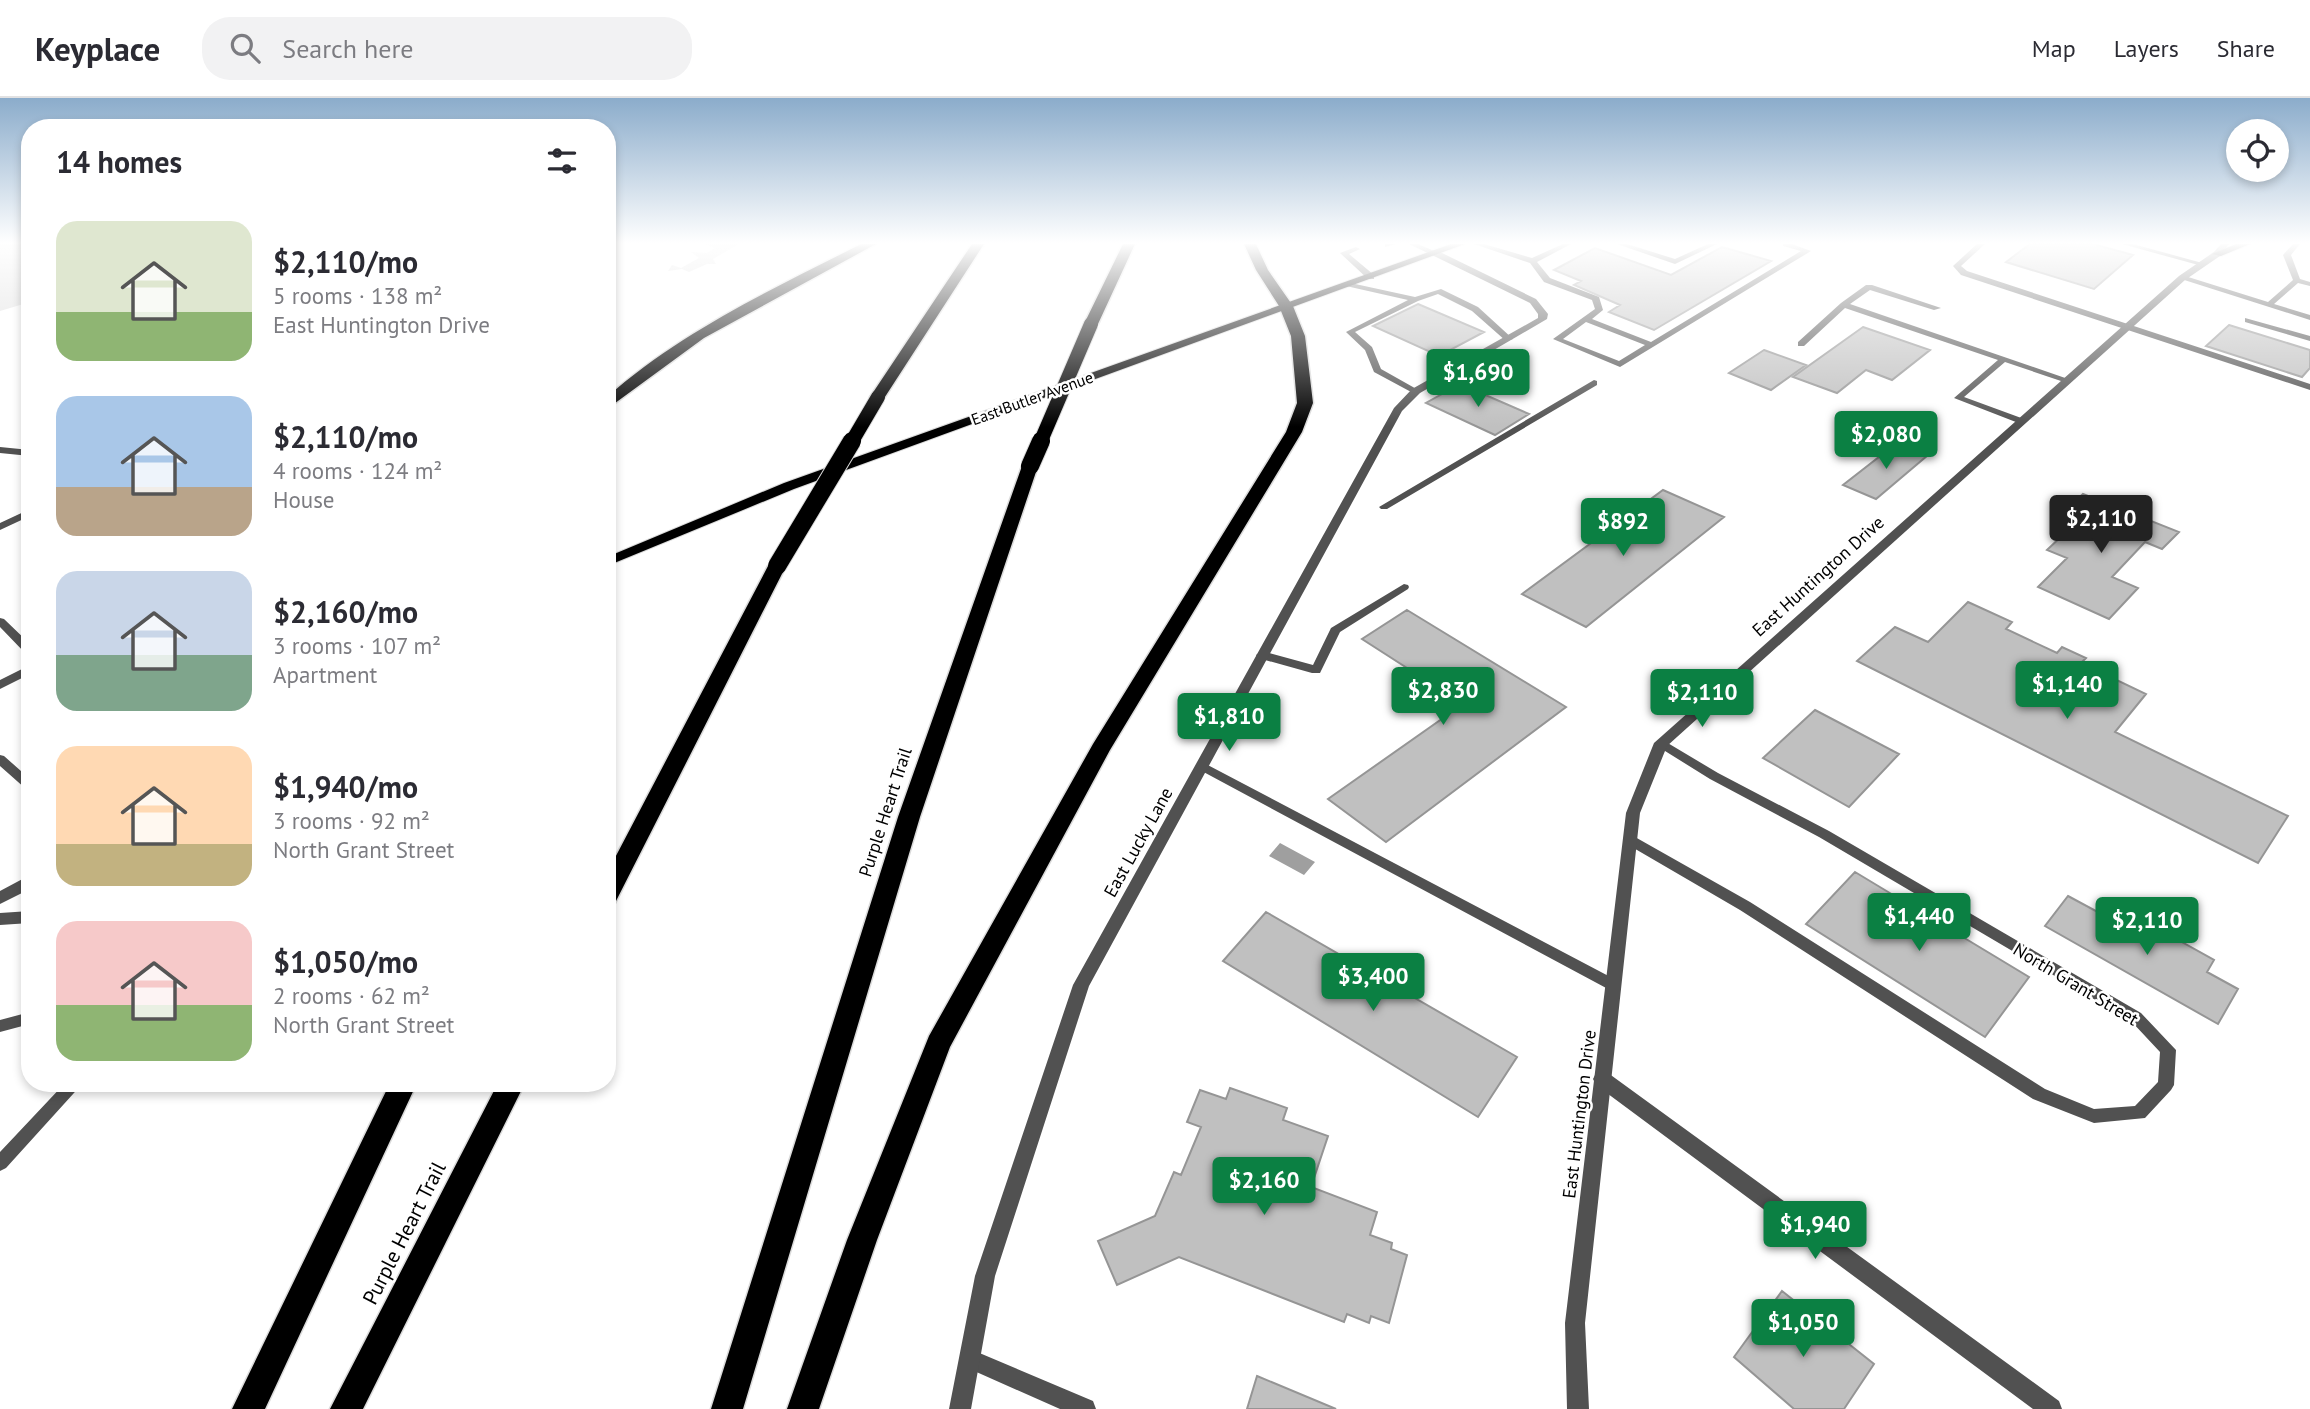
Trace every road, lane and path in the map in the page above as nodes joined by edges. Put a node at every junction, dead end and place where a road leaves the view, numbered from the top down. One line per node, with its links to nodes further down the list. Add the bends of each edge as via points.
1 (756, 305): 29 (highway, via 693,339)
2 (938, 305): 48 (highway, bridge, via 777,566)
3 (1100, 305): 64 (highway, Purple Heart Trail, bridge, via 1030,466 956,677 836,1048)
4 (1404, 305): 28 (lane, via 1350,332 1369,349 1377,370)
5 (1468, 305): 20 (lane)
6 (1534, 305): 20 (street, East Lucky Lane, via 1542,319)
7 (1598, 305): 17 (lane, via 1599,310)
8 (1717, 305): 23 (lane)
9 (1844, 305): 22 (lane); 24 (lane)
10 (1928, 305): 15 (lane)
11 (2064, 305): 19 (lane)
12 (2152, 305): 19 (street, East Huntington Drive)
13 (2269, 305): 16 (lane)
14 (1286, 306): 36 (main road, East Butler Avenue, via 789,486); 65 (highway, via 1298,337 1305,403 1294,432 1100,749 938,1044)
15 (1937, 308)
16 (2310, 318)
17 (1585, 320): 23 (lane); 23 (lane, via 1557,339 1620,364)
18 (2248, 320): 21 (lane)
19 (2129, 326): 25 (street, East Huntington Drive); 27 (lane)
20 (1509, 339): 28 (street, East Lucky Lane)
21 (2310, 339)
22 (1801, 344)
23 (1651, 345)
24 (2004, 359): 25 (lane); 30 (lane, via 1958,398)
25 (2067, 380): 30 (street, East Huntington Drive)
26 (1594, 383): 33 (lane)
27 (2310, 387)
28 (1416, 391): 40 (street, East Lucky Lane, via 1378,442)
29 (616, 397)
30 (2021, 421): 43 (street, East Huntington Drive)
31 (0, 450): 32 (lane)
32 (21, 452)
33 (1384, 507)
34 (21, 516): 35 (lane)
35 (0, 527)
36 (616, 558)
37 (1404, 587): 40 (lane, via 1335,630 1316,670)
38 (0, 621): 39 (lane)
39 (21, 642)
40 (1262, 655): 45 (street, East Lucky Lane)
41 (21, 674): 42 (lane)
42 (0, 685)
43 (1661, 743): 47 (street, East Huntington Drive, via 1633,813); 47 (lane, North Grant Street, via 2136,1017 2168,1050 2166,1084 2139,1113 2094,1116 2039,1094 1745,906)
44 (0, 760): 46 (lane)
45 (1202, 766): 53 (lane); 61 (street, East Lucky Lane, via 1081,985 985,1276)
46 (21, 778)
47 (1630, 840): 53 (street, East Huntington Drive)
48 (616, 879)
49 (21, 886): 50 (street)
50 (0, 898)
51 (21, 918): 52 (lane)
52 (0, 919)
53 (1613, 985): 56 (street, East Huntington Drive)
54 (21, 1020): 55 (lane)
55 (0, 1026)
56 (1602, 1079): 68 (street, East Huntington Drive, via 1575,1323); 69 (street)
57 (67, 1092): 60 (lane)
58 (400, 1092): 62 (highway)
59 (507, 1092): 63 (highway, Purple Heart Trail)
60 (0, 1163)
61 (970, 1359): 66 (street, East Lucky Lane); 67 (street)
62 (248, 1409)
63 (346, 1409)
64 (727, 1409)
65 (803, 1409)
66 (960, 1409)
67 (1085, 1409)
68 (1578, 1409)
69 (2051, 1409)

